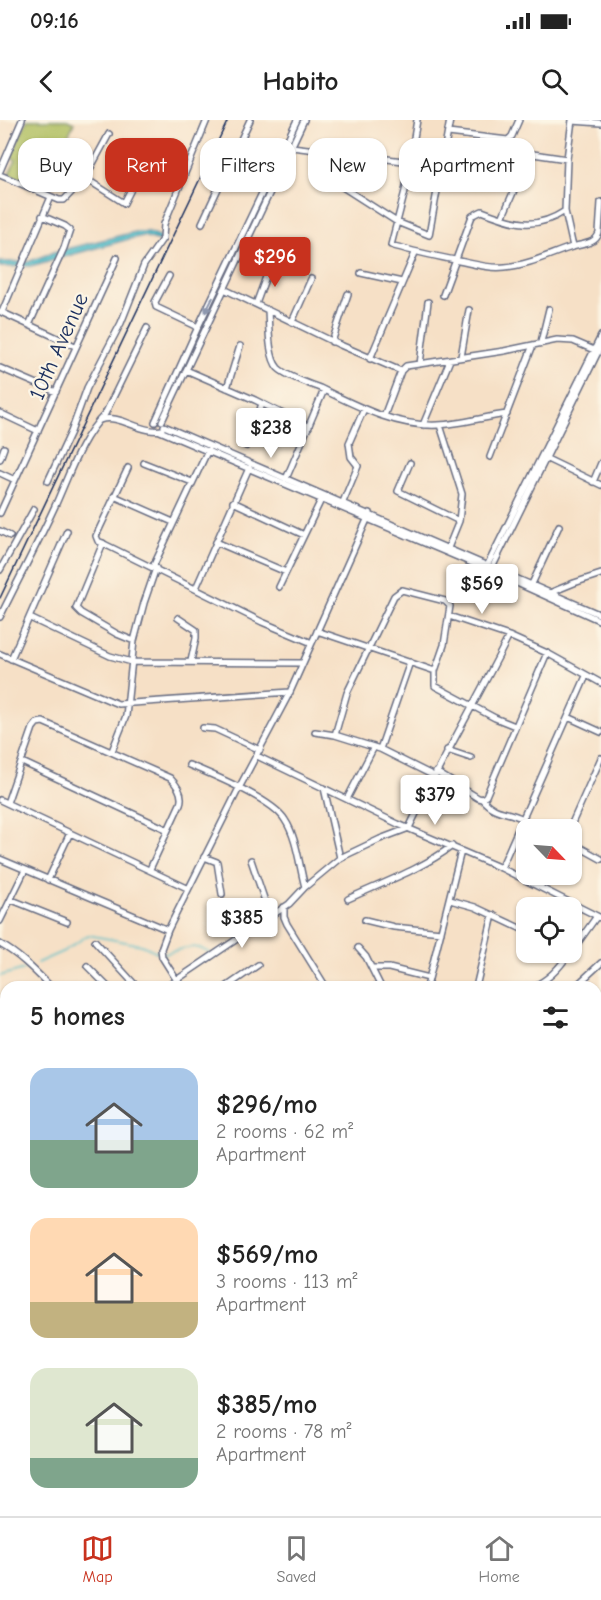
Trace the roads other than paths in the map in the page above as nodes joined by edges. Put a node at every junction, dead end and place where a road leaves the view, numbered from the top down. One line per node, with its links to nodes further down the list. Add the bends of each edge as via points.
1 (22, 120): 19 (street)
2 (207, 120): 99 (street, via 164,224 163,238 140,274)
3 (250, 120): 32 (street)
4 (297, 120): 54 (street, one-way to 54)
5 (304, 120): 13 (street)
6 (417, 120): 14 (street)
7 (450, 120): 11 (street)
8 (519, 120): 11 (street, via 508,140)
9 (572, 121): 10 (street); 16 (street)
10 (601, 123)
11 (448, 133): 31 (street, via 429,235)
12 (109, 134): 18 (street)
13 (296, 138)
14 (414, 138)
15 (296, 148): 17 (street)
16 (567, 159): 28 (street); 30 (street, via 529,156)
17 (399, 160)
18 (93, 162)
19 (0, 173): 26 (street)
20 (73, 192): 26 (street, via 68,198)
21 (106, 192): 22 (street, via 124,203)
22 (130, 192)
23 (271, 192): 42 (street)
24 (350, 192): 31 (street)
25 (404, 192): 31 (street)
26 (51, 197): 29 (street)
27 (601, 202): 33 (street, via 598,238)
28 (565, 211): 30 (street, via 536,223 517,224); 33 (street)
29 (42, 216): 50 (street); 52 (street, via 70,230)
30 (502, 218): 36 (street, via 482,211 472,216)
31 (397, 222): 34 (street, via 391,245)
32 (202, 223)
33 (573, 247): 36 (street, via 503,268)
34 (415, 253): 36 (street); 41 (street)
35 (117, 258): 59 (street, 10th Avenue)
36 (457, 260): 44 (street)
37 (272, 263): 46 (street)
38 (361, 273): 41 (street)
39 (169, 276): 54 (street, via 156,307)
40 (311, 279): 51 (street)
41 (402, 283): 64 (street)
42 (225, 289): 46 (street); 68 (street)
43 (348, 294): 56 (street)
44 (443, 295)
45 (428, 302): 66 (street)
46 (256, 304): 48 (street)
47 (549, 309): 57 (street)
48 (268, 310): 51 (street); 72 (street, via 271,350 277,367)
49 (468, 310): 63 (street)
50 (1, 312): 52 (street)
51 (292, 322): 56 (street)
52 (29, 325): 59 (street)
53 (147, 327): 79 (street)
54 (198, 327): 82 (street)
55 (601, 336): 62 (street)
56 (332, 342): 64 (street)
57 (541, 342): 58 (street); 62 (street, via 568,340)
58 (533, 345): 63 (street); 77 (street)
59 (75, 346): 73 (street, 10th Avenue)
60 (240, 346): 71 (street)
61 (601, 346): 89 (street)
62 (594, 350): 89 (street)
63 (461, 357): 65 (street)
64 (370, 358): 69 (street)
65 (450, 360): 66 (street); 80 (street)
66 (420, 363): 69 (street)
67 (1, 368): 70 (street); 73 (street)
68 (186, 370): 71 (street); 82 (street)
69 (402, 371): 78 (street)
70 (0, 376)
71 (227, 388): 74 (street)
72 (324, 390): 75 (street); 83 (street)
73 (56, 392): 84 (street, 10th Avenue)
74 (262, 404): 83 (street); 85 (street)
75 (364, 409): 78 (street); 106 (street, via 349,443 351,457 358,466)
76 (0, 413): 84 (street)
77 (507, 414): 81 (street); 88 (street)
78 (384, 416): 80 (street)
79 (98, 421): 82 (street, via 111,419 147,431); 131 (street, via 81,446)
80 (423, 425): 81 (street)
81 (440, 425): 110 (street, via 462,494)
82 (159, 426): 87 (street); 97 (street)
83 (309, 427): 97 (street)
84 (38, 431): 98 (street, 10th Avenue)
85 (246, 446)
86 (4, 448): 90 (street)
87 (208, 450): 95 (street); 100 (street)
88 (490, 457)
89 (544, 458): 101 (street); 121 (street)
90 (0, 459)
91 (144, 463): 100 (street)
92 (410, 463): 110 (street, via 398,491)
93 (601, 463): 101 (street)
94 (128, 468): 103 (street)
95 (249, 468): 104 (street); 105 (street)
96 (0, 473): 98 (street)
97 (286, 478): 106 (street)
98 (15, 480): 108 (street, 10th Avenue)
99 (48, 480)
100 (192, 482): 111 (street)
101 (593, 482): 102 (street)
102 (601, 485)
103 (114, 496): 111 (street); 118 (street, via 96,536)
104 (321, 500): 109 (street); 115 (street)
105 (233, 502): 115 (street); 117 (street)
106 (343, 502): 109 (street)
107 (34, 509): 122 (street)
108 (0, 513)
109 (368, 516): 119 (street); 121 (street); 135 (street)
110 (459, 521): 119 (street)
111 (173, 522): 120 (street)
112 (559, 526): 125 (street)
113 (0, 531): 116 (street)
114 (67, 531): 132 (street)
115 (304, 535): 123 (street)
116 (10, 536)
117 (216, 542): 123 (street); 127 (street)
118 (103, 543): 120 (street); 137 (street, via 76,608)
119 (448, 548): 121 (street)
120 (154, 567): 127 (street); 137 (street)
121 (489, 568): 125 (street); 134 (street)
122 (0, 570)
123 (286, 572): 126 (street)
124 (601, 574): 128 (street)
125 (532, 584): 128 (street)
126 (279, 587)
127 (196, 588): 138 (street)
128 (552, 592): 129 (street)
129 (601, 615)
130 (448, 616): 136 (street); 139 (street, via 450,606 445,601 402,590 394,596); 147 (street)
131 (0, 617)
132 (30, 618): 142 (street); 144 (street, via 110,656)
133 (178, 618): 143 (street, via 196,630)
134 (601, 621)
135 (317, 631): 138 (street); 139 (street)
136 (508, 636): 140 (street); 152 (street)
137 (134, 641): 144 (street)
138 (312, 643): 146 (street)
139 (368, 648): 145 (street); 158 (street, via 347,693)
140 (547, 653): 148 (street); 154 (street)
141 (0, 654): 142 (street)
142 (11, 659): 151 (street, via 109,702)
143 (191, 661): 144 (street); 146 (street)
144 (132, 662): 151 (street)
145 (410, 662): 147 (street); 159 (street)
146 (303, 663): 150 (street)
147 (435, 671): 152 (street, via 437,688)
148 (586, 676): 149 (street); 153 (street)
149 (601, 683)
150 (290, 693): 151 (street); 162 (street)
151 (128, 704): 161 (street)
152 (473, 706): 154 (street); 160 (street)
153 (568, 717): 157 (street); 174 (street)
154 (515, 726): 171 (street)
155 (203, 728): 162 (street, via 215,729)
156 (315, 732): 158 (street)
157 (601, 732)
158 (335, 735): 159 (street)
159 (377, 748): 167 (street); 170 (street)
160 (447, 750): 163 (street); 167 (street)
161 (112, 751): 165 (street, via 43,722 33,728); 177 (street, via 177,785 182,800)
162 (259, 753): 168 (street); 169 (street)
163 (471, 758)
164 (601, 758): 175 (street)
165 (22, 762): 173 (street); 177 (street)
166 (189, 765): 168 (street)
167 (435, 774): 171 (street); 176 (street)
168 (239, 788): 183 (street); 192 (street, via 283,816)
169 (324, 788): 170 (street); 185 (street)
170 (347, 799): 176 (street)
171 (482, 799): 174 (street, via 493,810)
172 (0, 800): 173 (street)
173 (7, 802): 178 (street)
174 (523, 819)
175 (574, 819)
176 (409, 828): 180 (street); 185 (street)
177 (168, 830): 189 (street)
178 (70, 833): 189 (street); 191 (street)
179 (516, 835): 188 (street)
180 (452, 846): 182 (street); 196 (street)
181 (582, 848): 184 (street)
182 (461, 851): 188 (street); 198 (street)
183 (204, 857): 194 (street); 195 (street, via 217,862)
184 (600, 857)
185 (340, 858): 192 (street)
186 (0, 859): 190 (street)
187 (251, 860): 201 (street)
188 (501, 868): 193 (street)
189 (150, 869): 194 (street)
190 (25, 870): 191 (street); 197 (street)
191 (48, 880): 207 (street)
192 (305, 886): 199 (street)
193 (540, 887): 202 (street)
194 (187, 888): 207 (street)
195 (222, 894)
196 (348, 899)
197 (12, 900): 204 (street); 205 (street)
198 (450, 900): 200 (street); 208 (street)
199 (284, 907): 201 (street); 224 (street, via 287,924)
200 (493, 915): 206 (street); 227 (street)
201 (270, 916): 219 (street)
202 (599, 917): 209 (street)
203 (365, 920): 208 (street)
204 (0, 921)
205 (67, 922)
206 (516, 926)
207 (168, 930): 219 (street, via 161,953)
208 (441, 932): 218 (street)
209 (582, 938)
210 (95, 941): 222 (street)
211 (0, 944): 220 (street, via 28,963)
212 (358, 948): 217 (street)
213 (563, 963): 228 (street)
214 (601, 963): 229 (street)
215 (258, 965): 223 (street)
216 (87, 966): 221 (street)
217 (372, 968): 218 (street); 225 (street)
218 (429, 978): 226 (street)
219 (175, 980)
220 (45, 981)
221 (102, 981)
222 (132, 981)
223 (235, 981)
224 (322, 981)
225 (378, 981)
226 (428, 981)
227 (477, 981)
228 (546, 981)
229 (582, 981)

